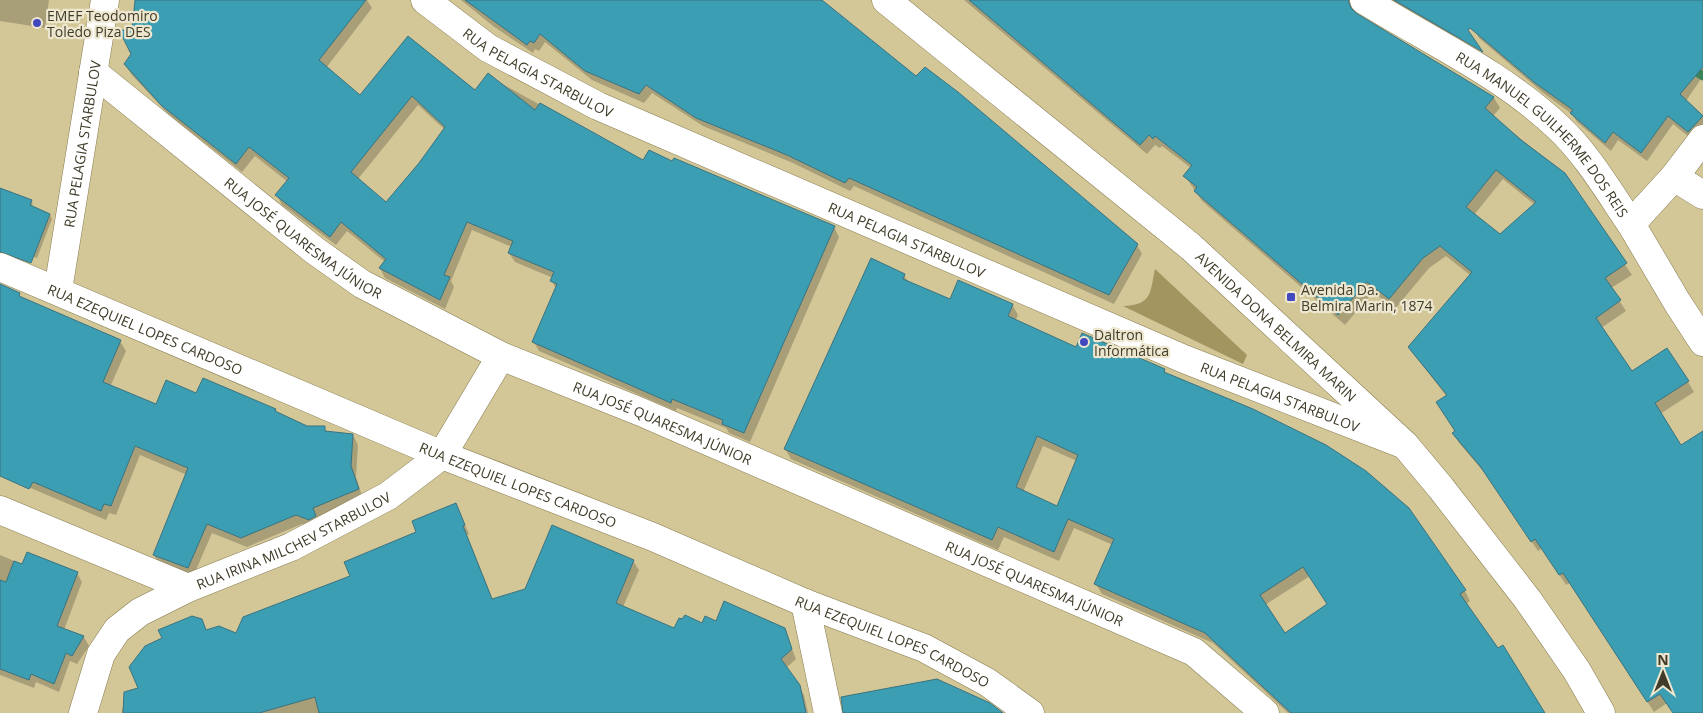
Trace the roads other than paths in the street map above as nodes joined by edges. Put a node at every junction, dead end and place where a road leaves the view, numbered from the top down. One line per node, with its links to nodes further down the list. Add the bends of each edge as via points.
1 (105, 0): 6 (street, RUA PELAGIA STARBULOV)
2 (425, 0): 15 (street, RUA PELAGIA STARBULOV, via 488,48 598,106 1184,359)
3 (886, 0): 5 (street, AVENIDA DONA BELMIRA MARIN)
4 (1364, 0): 10 (street, RUA MANUEL GUILHERME DOS REIS, via 1516,92 1559,128)
5 (912, 12): 15 (street, AVENIDA DONA BELMIRA MARIN, via 1191,247)
6 (93, 72): 12 (street, RUA PELAGIA STARBULOV); 14 (street, RUA JOSÉ QUARESMA JÚNIOR, via 314,250 362,284)
7 (1703, 139): 8 (street, RUA MANUEL GUILHERME DOS REIS)
8 (1674, 177): 9 (street); 10 (street, RUA MANUEL GUILHERME DOS REIS)
9 (1703, 195)
10 (1631, 224): 13 (street)
11 (0, 267): 12 (street, RUA EZEQUIEL LOPES CARDOSO)
12 (58, 290): 16 (street, RUA EZEQUIEL LOPES CARDOSO)
13 (1703, 342)
14 (501, 356): 16 (street, RUA IRINA MILCHEV STARBULOV); 23 (street, RUA JOSÉ QUARESMA JÚNIOR, via 641,412 1194,652)
15 (1405, 445): 24 (street, AVENIDA DONA BELMIRA MARIN, via 1528,600 1577,671)
16 (442, 455): 18 (street, RUA IRINA MILCHEV STARBULOV, via 388,496 336,524 291,547); 19 (street, RUA EZEQUIEL LOPES CARDOSO, via 653,537)
17 (0, 510): 18 (street)
18 (188, 588): 20 (street, RUA IRINA MILCHEV STARBULOV, via 140,612 118,630 101,654)
19 (805, 603): 21 (street); 22 (street, RUA EZEQUIEL LOPES CARDOSO, via 924,648 987,682)
20 (83, 713)
21 (828, 713)
22 (1030, 713)
23 (1265, 713)
24 (1601, 713)

